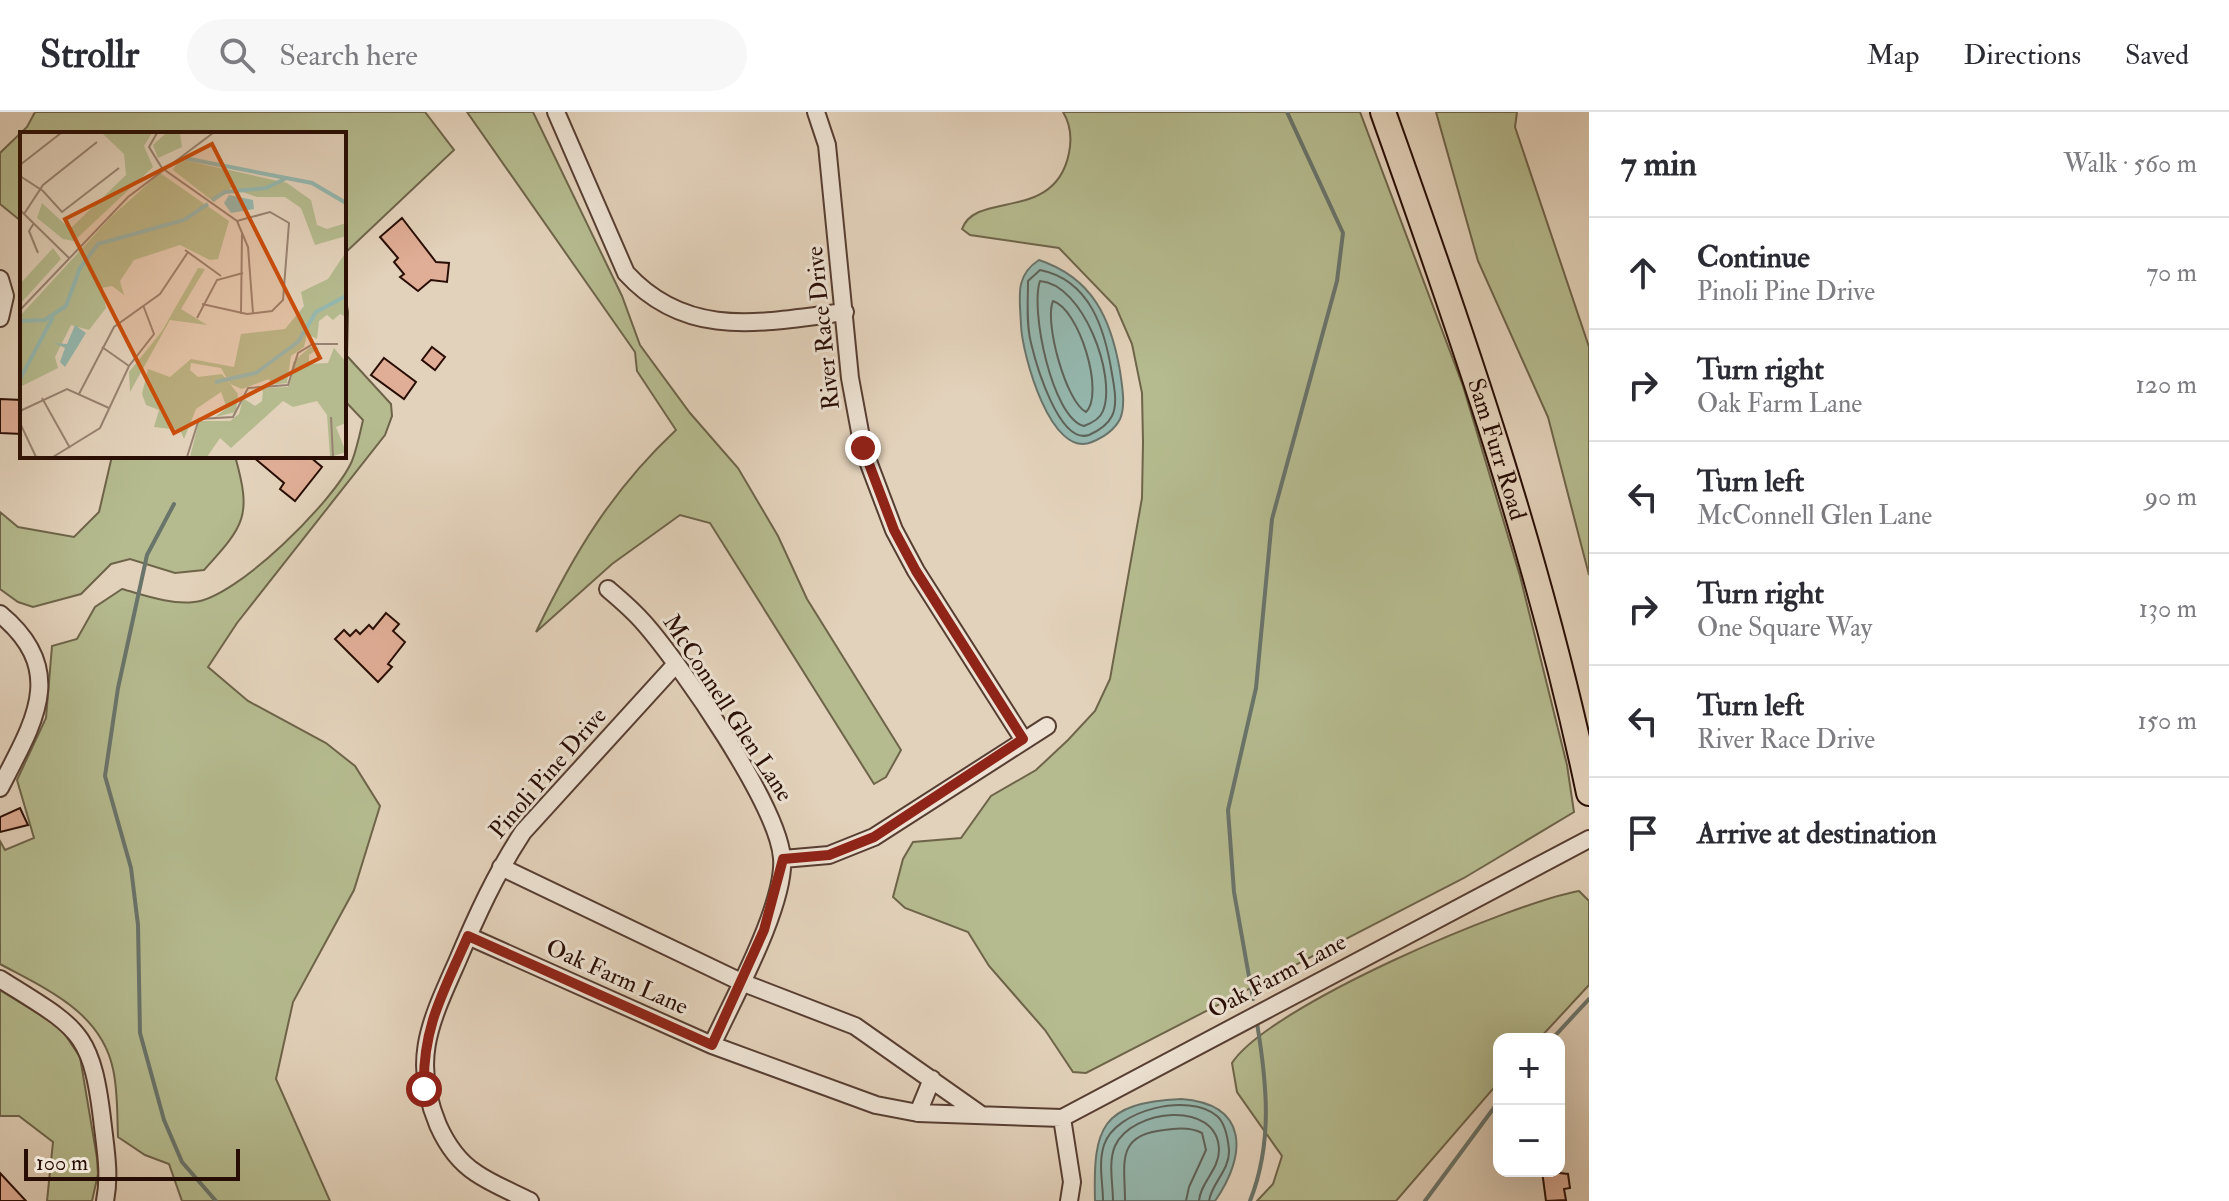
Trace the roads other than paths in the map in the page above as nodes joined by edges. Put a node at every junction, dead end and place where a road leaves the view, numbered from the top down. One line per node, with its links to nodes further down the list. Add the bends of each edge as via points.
1 (556, 112): 5 (street, via 626,273 642,291 703,320 743,325)
2 (816, 112): 5 (street, River Race Drive, via 827,145)
3 (1383, 112): 13 (main road, Sam Furr Road, via 1503,461 1559,658)
4 (0, 279): 6 (street, via 5,296)
5 (845, 312): 11 (street, River Race Drive, via 863,448 894,530)
6 (0, 318)
7 (608, 589): 9 (street, McConnell Glen Lane)
8 (0, 614): 12 (street, via 25,640 41,681 32,725)
9 (676, 664): 15 (street, McConnell Glen Lane, via 766,806); 16 (street, Pinoli Pine Drive, via 523,832)
10 (1047, 726): 11 (street)
11 (1023, 739): 15 (street, via 874,837 829,855)
12 (0, 788)
13 (1589, 793)
14 (1589, 839): 24 (street, Oak Farm Lane)
15 (783, 859): 19 (street, McConnell Glen Lane, via 776,896)
16 (501, 867): 17 (street, Pinoli Pine Drive); 19 (street, Oak Farm Lane)
17 (468, 936): 20 (street, Oak Farm Lane); 26 (street, Pinoli Pine Drive, via 423,1052 424,1089 443,1136 458,1157)
18 (0, 979): 25 (street, via 65,1020 90,1054 108,1169)
19 (741, 982): 20 (street, McConnell Glen Lane); 21 (street, Oak Farm Lane, via 855,1026)
20 (712, 1045): 22 (street, Oak Farm Lane, via 876,1105)
21 (932, 1079): 22 (street); 23 (street, Oak Farm Lane)
22 (918, 1113): 23 (street, Oak Farm Lane)
23 (980, 1114): 24 (street, Oak Farm Lane)
24 (1062, 1118): 27 (street, via 1072,1182)
25 (105, 1201)
26 (530, 1201)
27 (1069, 1201)

